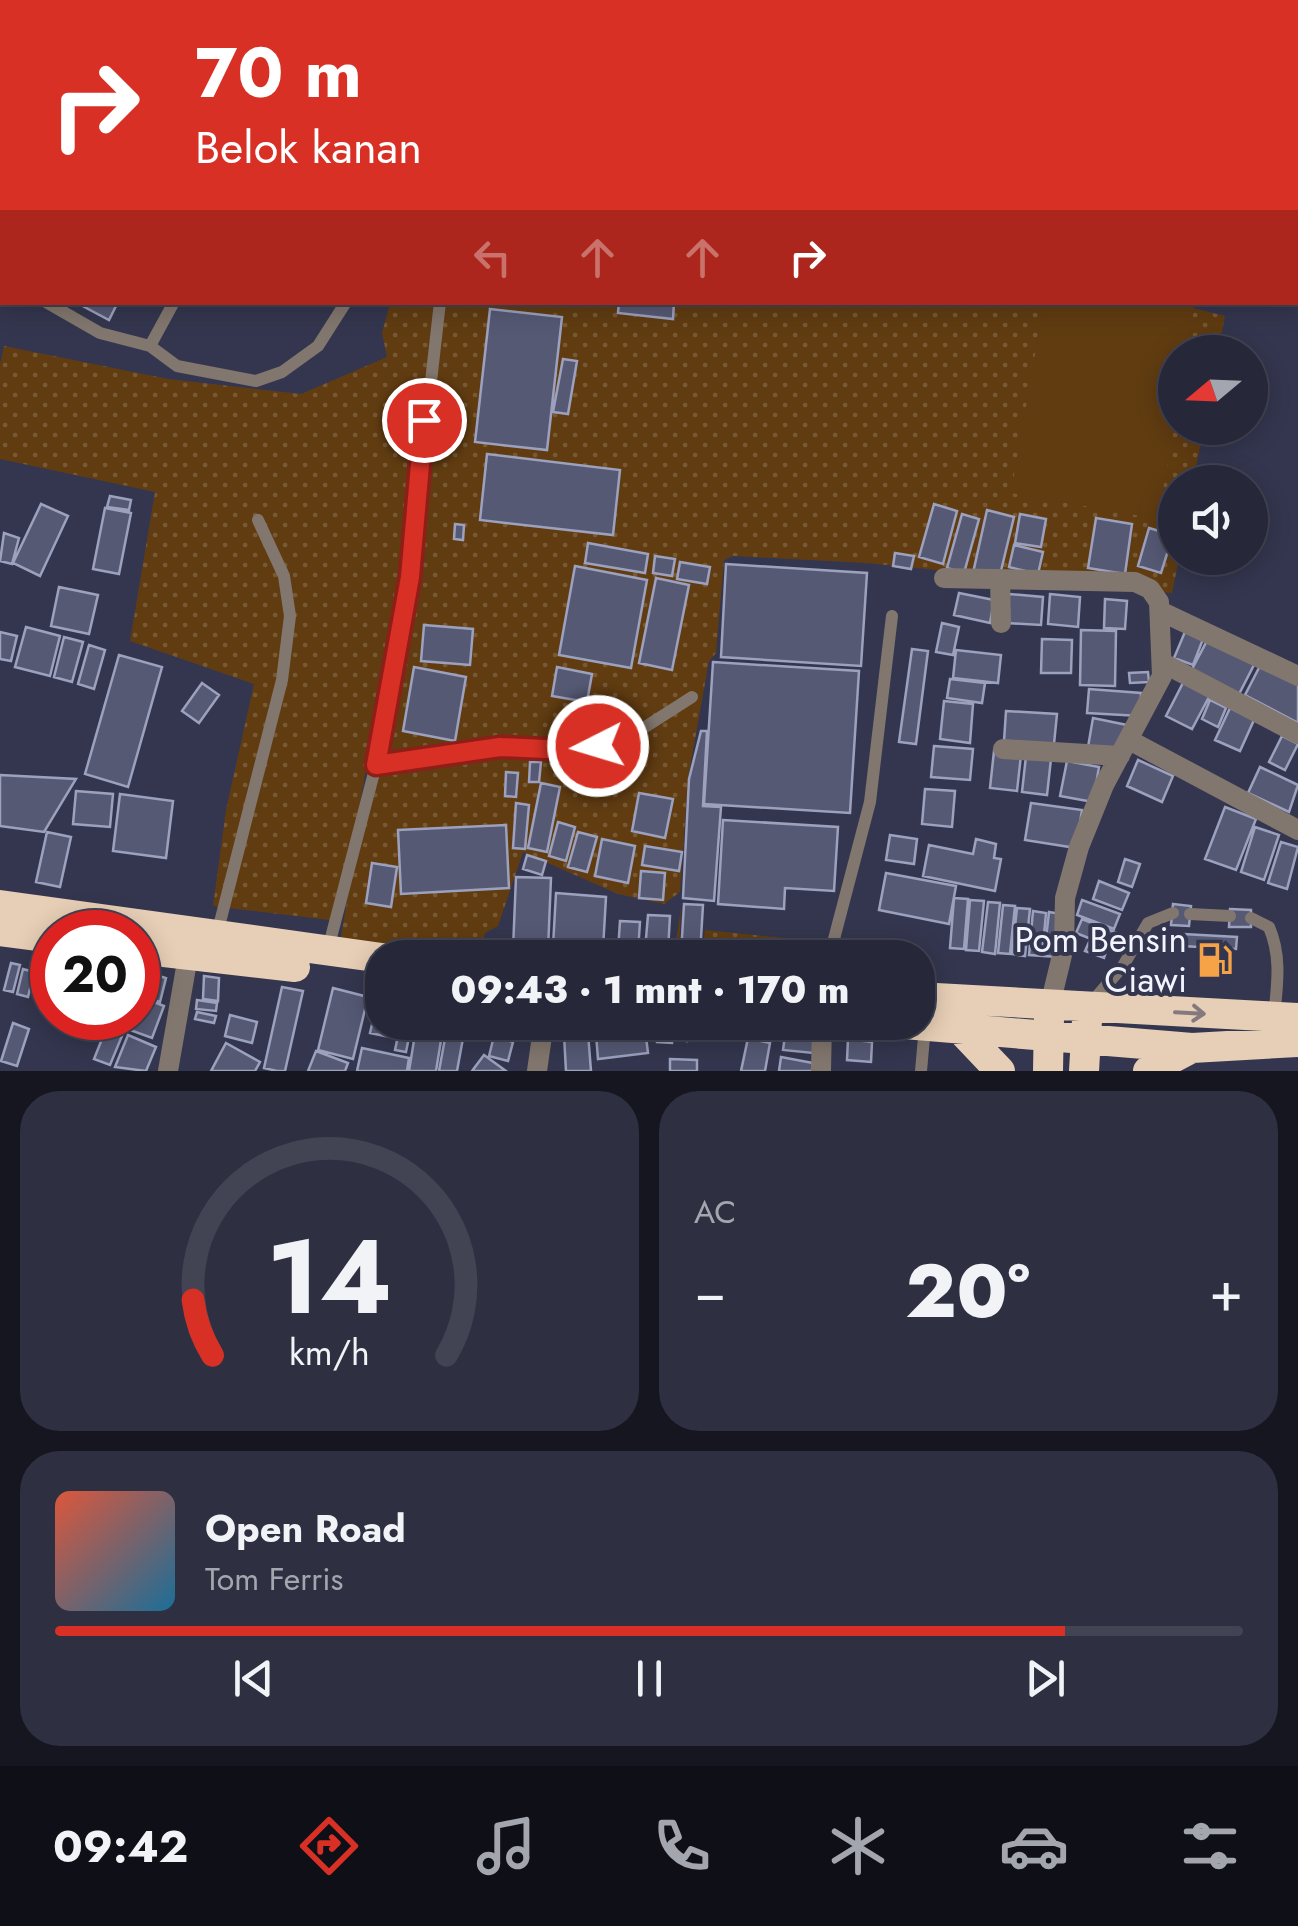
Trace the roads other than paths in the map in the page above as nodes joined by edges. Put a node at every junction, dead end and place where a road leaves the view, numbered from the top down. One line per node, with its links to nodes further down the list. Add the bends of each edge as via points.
1 (51, 305): 5 (lane, via 100,333)
2 (172, 305): 5 (lane)
3 (344, 305): 5 (lane, via 318,346 256,381 177,366)
4 (440, 305): 18 (lane, via 409,585)
5 (150, 346)
6 (258, 520): 27 (lane, via 284,576 290,616 282,680)
7 (944, 578): 8 (street)
8 (1000, 579): 9 (street, via 1135,582 1155,595); 11 (street)
9 (1160, 611): 12 (street); 13 (street)
10 (892, 616): 28 (lane, via 870,802)
11 (1000, 623)
12 (1163, 663): 15 (street); 16 (street, via 1157,690)
13 (1298, 676)
14 (692, 697): 18 (lane, via 642,729 583,749 500,747)
15 (1298, 734)
16 (1126, 748): 17 (street); 19 (street); 34 (street, via 1086,824 1068,880 1064,947)
17 (1003, 749)
18 (376, 765): 29 (lane)
19 (1298, 830)
20 (0, 904): 27 (highway)
21 (1173, 913): 35 (lane, via 1148,923)
22 (1190, 914): 23 (lane)
23 (1230, 916)
24 (1251, 918): 39 (lane, via 1273,936)
25 (0, 931): 26 (highway)
26 (30, 935)
27 (216, 936): 29 (highway)
28 (834, 940)
29 (327, 952): 32 (highway)
30 (160, 953): 31 (highway)
31 (188, 956): 33 (highway); 46 (street)
32 (365, 956)
33 (365, 975)
34 (1050, 1005): 35 (highway); 36 (highway); 40 (highway)
35 (1087, 1008): 39 (highway, one-way to 39); 41 (highway)
36 (935, 1011)
37 (935, 1018): 38 (highway)
38 (960, 1029): 40 (highway); 50 (highway)
39 (1286, 1030): 45 (highway)
40 (1048, 1036): 41 (highway); 51 (highway)
41 (1086, 1039): 45 (highway); 52 (highway)
42 (541, 1040): 47 (street)
43 (822, 1040): 48 (street)
44 (921, 1040): 49 (lane)
45 (1188, 1059): 53 (highway)
46 (168, 1071)
47 (537, 1071)
48 (821, 1071)
49 (921, 1071)
50 (1000, 1071)
51 (1048, 1071)
52 (1084, 1071)
53 (1148, 1071)

